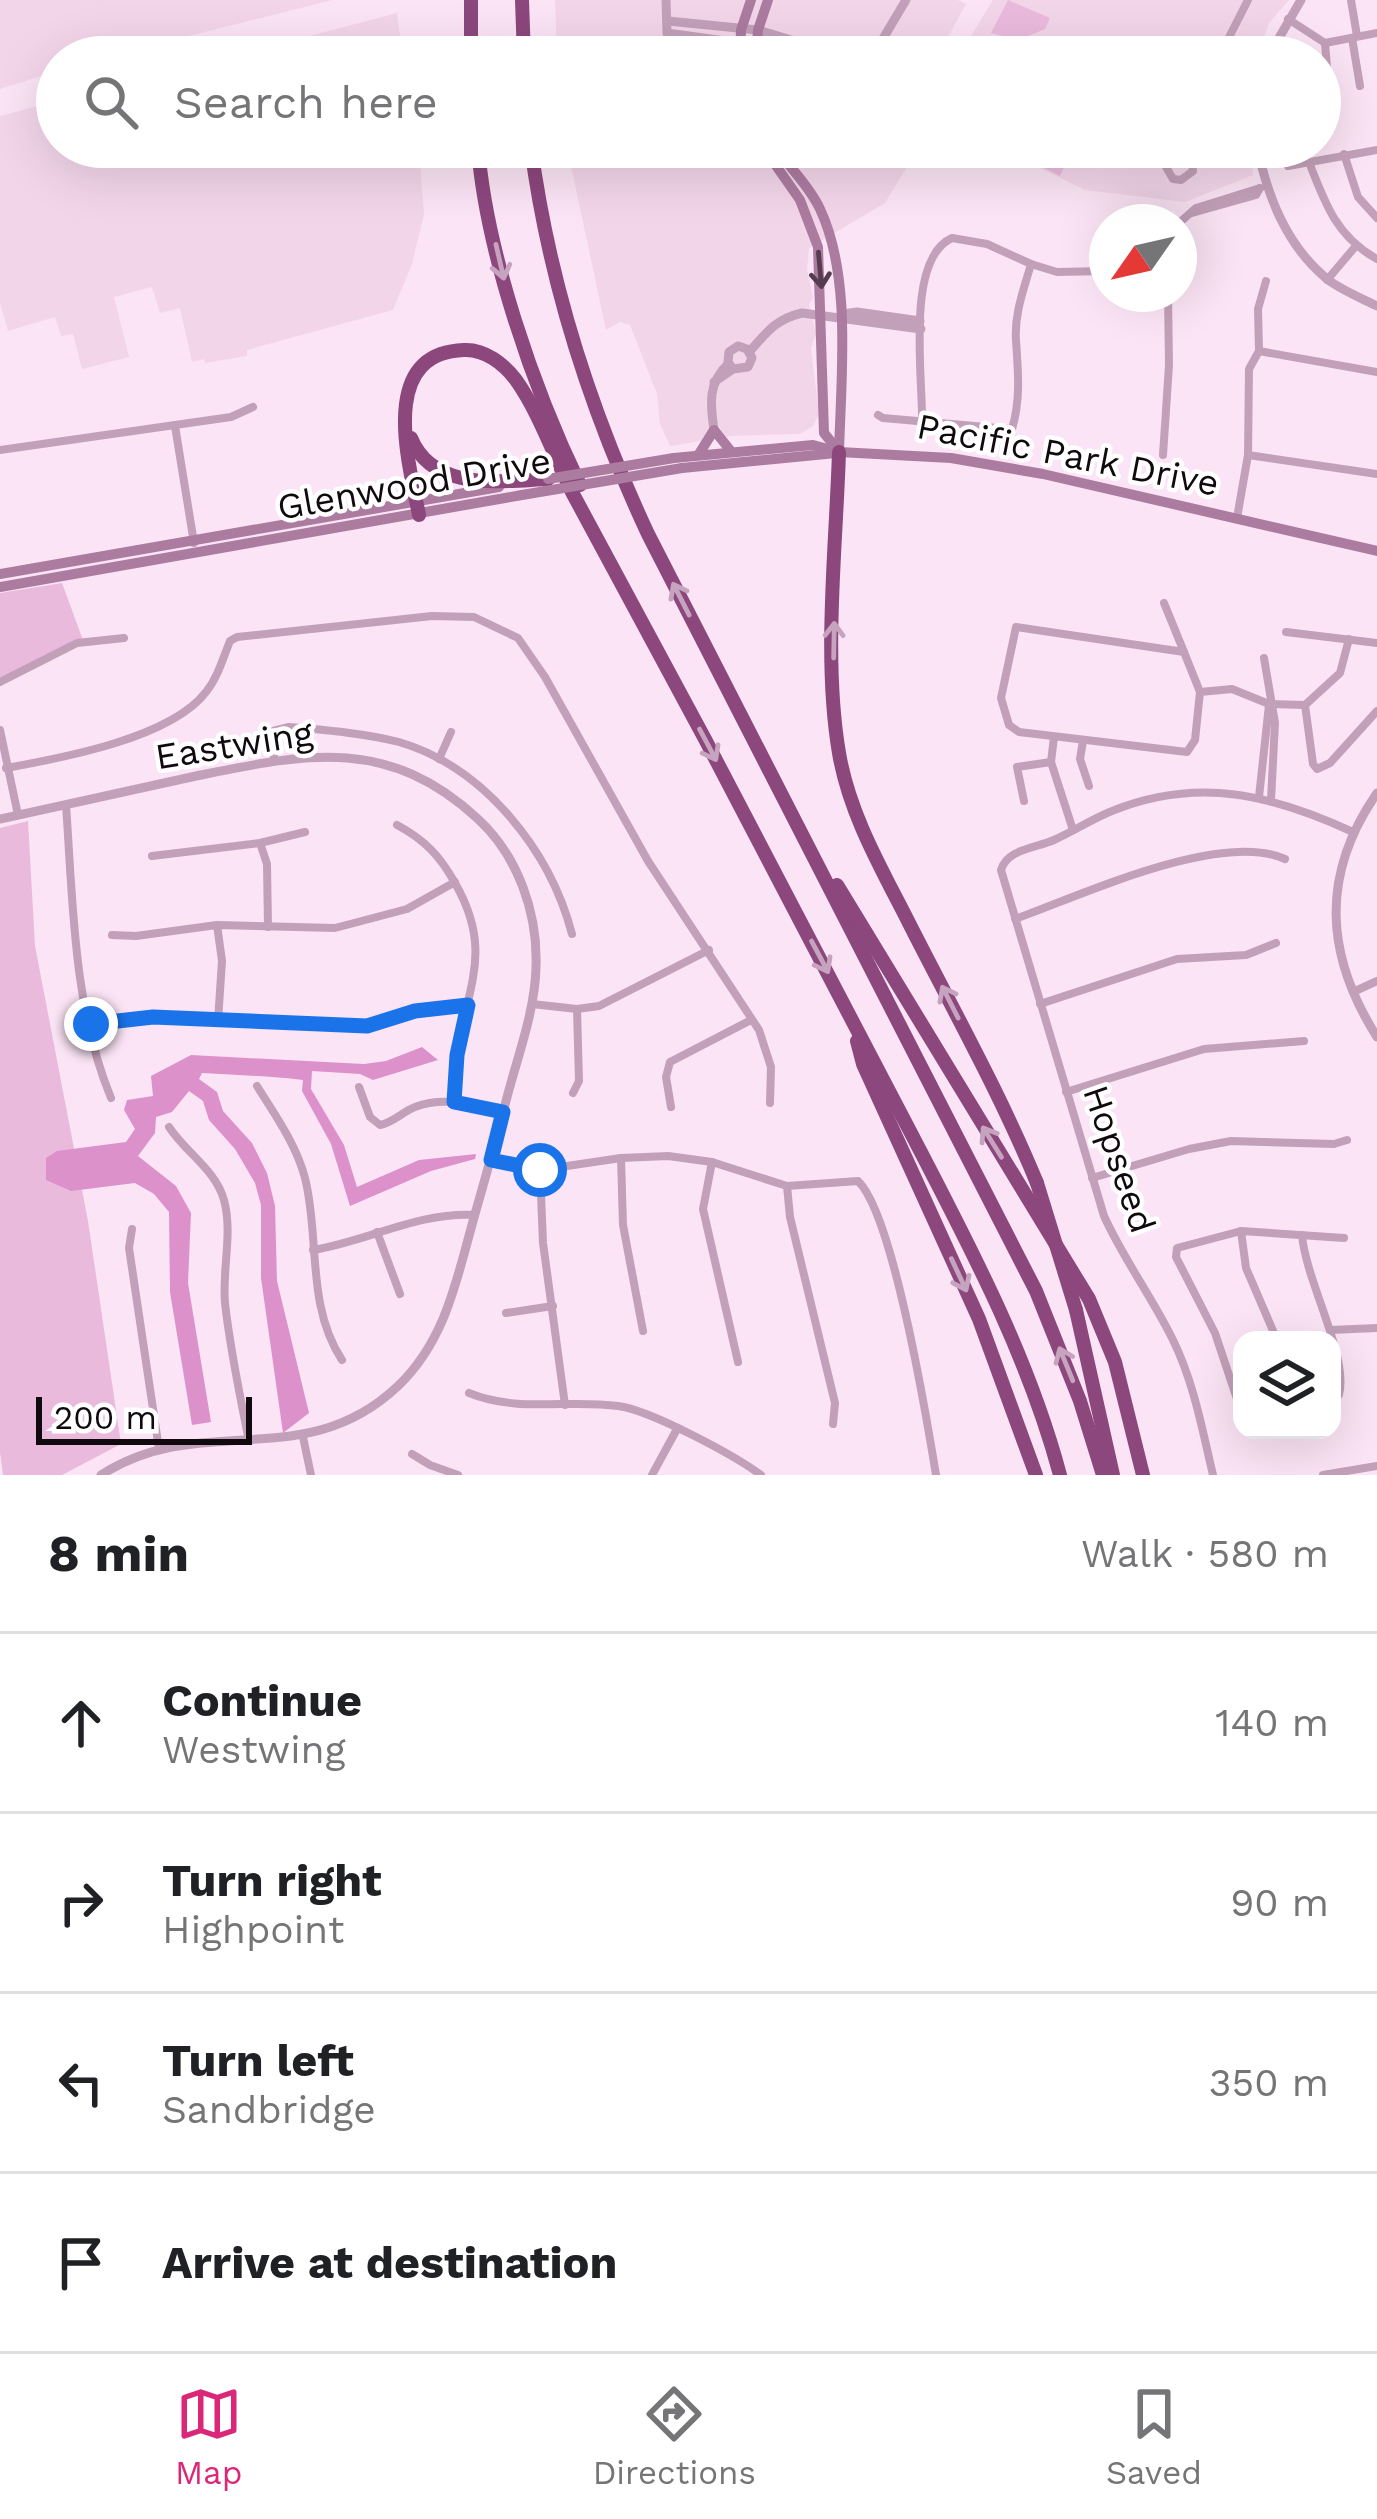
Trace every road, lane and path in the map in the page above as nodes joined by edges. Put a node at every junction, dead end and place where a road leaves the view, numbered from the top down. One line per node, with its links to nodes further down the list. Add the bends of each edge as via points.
1 (471, 0): 13 (highway)
2 (522, 0): 14 (highway)
3 (666, 0): 12 (street, via 668,27)
4 (752, 0): 12 (main road)
5 (768, 0): 15 (main road)
6 (906, 0): 16 (street)
7 (1248, 0): 17 (street)
8 (1301, 0): 10 (street)
9 (1351, 0): 20 (street)
10 (1287, 18): 18 (street); 19 (street)
11 (1377, 33): 20 (street)
12 (741, 35)
13 (471, 36)
14 (523, 36)
15 (759, 36)
16 (885, 36)
17 (1230, 36)
18 (1278, 36)
19 (1314, 36)
20 (1355, 37): 21 (street); 22 (street)
21 (1341, 40)
22 (1360, 86)
23 (1377, 150): 24 (street)
24 (1344, 154): 25 (street); 36 (street, via 1358,197)
25 (1341, 155)
26 (482, 168): 80 (highway, one-way to 80, via 501,266 538,386)
27 (534, 168): 86 (highway, one-way to 27, via 606,442 552,273)
28 (778, 168): 45 (main road, one-way to 45, via 812,226)
29 (791, 168): 46 (main road, via 822,212)
30 (1167, 168): 31 (street, via 1181,180)
31 (1193, 168)
32 (1260, 168): 34 (street)
33 (1311, 168): 37 (street, via 1330,217)
34 (1263, 187): 35 (street); 41 (street, via 1294,242)
35 (1197, 210)
36 (1377, 218)
37 (1354, 247): 38 (street); 41 (street)
38 (1377, 260)
39 (1031, 264): 40 (street); 47 (street, via 972,240 943,242 928,266); 56 (street, via 1019,304 1012,429)
40 (1089, 271)
41 (1328, 280): 43 (street)
42 (1266, 281): 49 (street)
43 (1377, 306)
44 (1168, 312): 65 (street)
45 (822, 314): 46 (street); 48 (street, via 785,317); 54 (main road)
46 (839, 315): 47 (street); 62 (main road)
47 (921, 325): 56 (street)
48 (750, 351): 50 (street, via 748,367); 50 (street, via 734,347)
49 (1259, 351): 51 (street); 64 (street, via 1249,369)
50 (731, 366): 58 (street, via 714,382)
51 (1377, 372)
52 (253, 406): 57 (street)
53 (404, 410): 69 (highway, via 415,448 433,468); 70 (highway); 80 (highway, via 418,371 446,353 476,350 507,368)
54 (824, 416): 59 (main road); 62 (main road, via 824,433)
55 (878, 416): 56 (street)
56 (922, 422)
57 (175, 426): 60 (street); 72 (street)
58 (714, 430): 61 (main road); 63 (main road)
59 (790, 445): 61 (main road, Pacific Park Drive); 62 (main road, Pacific Park Drive)
60 (0, 450)
61 (730, 451): 63 (main road, Pacific Park Drive)
62 (839, 452): 66 (main road, Glenwood Drive); 71 (main road, Pacific Park Drive, via 951,458); 187 (highway, one-way to 62, bridge, via 1037,1183 880,866 839,755)
63 (700, 454): 66 (main road, Pacific Park Drive)
64 (1248, 454): 67 (street); 71 (street)
65 (1163, 455)
66 (678, 463): 68 (main road, Glenwood Drive, bridge); 69 (main road, Glenwood Drive, bridge)
67 (1377, 473)
68 (548, 478): 69 (highway)
69 (518, 486): 70 (main road, Glenwood Drive)
70 (418, 508): 72 (main road, Glenwood Drive)
71 (1238, 518): 73 (main road, Pacific Park Drive)
72 (194, 544): 74 (main road, Glenwood Drive); 75 (main road, Glenwood Drive)
73 (1377, 551)
74 (0, 574)
75 (0, 587)
76 (1165, 603): 82 (street)
77 (1286, 632): 79 (street)
78 (124, 638): 84 (street, via 77,643)
79 (1348, 640): 81 (street); 88 (street, via 1340,673)
80 (654, 641): 127 (highway, one-way to 127)
81 (1377, 643)
82 (1184, 652): 85 (street); 92 (street, via 1016,627 1003,711 1014,730)
83 (1264, 658): 87 (street)
84 (0, 682)
85 (1201, 692): 87 (street, via 1232,689); 93 (street, via 1187,752)
86 (734, 704): 186 (highway, one-way to 86, via 1026,1270); 188 (highway, one-way to 86, via 1115,1362 1089,1299 883,967)
87 (1269, 704): 88 (street); 100 (street); 101 (street)
88 (1305, 705): 89 (street, via 1317,769)
89 (1377, 711)
90 (0, 730): 97 (street)
91 (452, 732): 94 (street)
92 (1054, 737): 93 (street); 96 (street)
93 (1083, 741): 98 (street)
94 (439, 759): 95 (street, via 375,737 289,728 273,731); 117 (street, via 510,816)
95 (274, 760): 103 (street, Eastwing); 123 (street, Eastwing, via 321,755 386,765 450,796 484,826 528,902 536,937)
96 (1051, 762): 102 (street, via 1017,767); 107 (street)
97 (6, 767): 104 (street); 120 (street, via 174,721 207,691 237,637 474,617 518,638 648,861)
98 (1089, 786)
99 (1377, 794): 109 (street)
100 (1259, 797): 101 (street); 107 (street, via 1174,795)
101 (1271, 800): 109 (street)
102 (1024, 801)
103 (66, 805): 104 (street, Eastwing); 130 (street, via 72,922)
104 (18, 815): 105 (street, Eastwing)
105 (0, 819)
106 (397, 825): 113 (street, via 427,842)
107 (1073, 830): 114 (street, Hopseed, via 1004,861)
108 (305, 832): 110 (street)
109 (1353, 832): 122 (street, via 1335,909)
110 (260, 842): 111 (street); 116 (street)
111 (152, 856)
112 (1285, 859): 114 (street, via 1255,849 1180,861)
113 (454, 882): 116 (street, via 377,920); 125 (street, via 478,950)
114 (1015, 919): 124 (street, Hopseed)
115 (217, 925): 116 (street); 118 (street); 129 (street)
116 (268, 927)
117 (572, 934)
118 (112, 935)
119 (1276, 943): 124 (street, via 1246,955 1177,959)
120 (710, 950): 126 (street, via 622,997); 128 (street)
121 (1377, 981): 122 (street)
122 (1352, 993): 131 (street)
123 (532, 1004): 126 (street); 141 (street, Eastwing)
124 (1040, 1004): 135 (street, Hopseed)
125 (468, 1005): 129 (street, via 367,1026); 138 (street)
126 (577, 1009): 136 (street)
127 (849, 1013): 184 (highway, one-way to 184, via 863,1064 1003,1377); 185 (highway, via 992,1293)
128 (751, 1020): 139 (street, via 771,1067); 140 (street, via 670,1062)
129 (218, 1021): 130 (street, via 130,1017)
130 (91, 1024): 137 (street)
131 (1377, 1037)
132 (1304, 1041): 135 (street, via 1204,1049)
133 (257, 1086): 156 (street, via 304,1172)
134 (359, 1088): 138 (street, via 380,1125 414,1108)
135 (1066, 1092): 148 (street, Hopseed)
136 (574, 1093)
137 (111, 1098)
138 (454, 1102): 141 (street)
139 (770, 1103)
140 (671, 1107)
141 (503, 1112): 145 (street, Eastwing)
142 (169, 1126): 172 (street, via 224,1200 225,1299)
143 (1347, 1140): 148 (street, via 1231,1141)
144 (621, 1158): 146 (street); 147 (street); 161 (street, via 623,1225)
145 (491, 1160): 147 (street); 150 (street, Eastwing)
146 (712, 1162): 149 (street); 165 (street, via 703,1209)
147 (540, 1170): 158 (street)
148 (1092, 1178): 176 (street, Hopseed, via 1119,1248 1175,1344)
149 (788, 1186): 169 (street); 183 (street, via 858,1181 866,1188 903,1305)
150 (475, 1215): 152 (street, via 445,1214); 171 (street, Eastwing, via 442,1327 423,1359 373,1408)
151 (132, 1228): 173 (street)
152 (377, 1232): 156 (street); 157 (street)
153 (1241, 1232): 154 (street); 163 (street, via 1246,1268); 166 (street, via 1177,1248 1176,1257)
154 (1302, 1235): 155 (street); 162 (street)
155 (1343, 1238)
156 (313, 1250): 164 (street, via 332,1345)
157 (400, 1294)
158 (553, 1306): 159 (street); 168 (street)
159 (506, 1313)
160 (1377, 1328): 162 (street)
161 (644, 1330)
162 (1330, 1330)
163 (1273, 1331)
164 (343, 1360)
165 (738, 1362)
166 (1233, 1386)
167 (469, 1393): 168 (street, via 513,1405)
168 (565, 1405): 170 (street, via 621,1406)
169 (833, 1424)
170 (677, 1429): 177 (street); 181 (street)
171 (303, 1437): 172 (street, Eastwing); 179 (street)
172 (250, 1442): 173 (street, Eastwing)
173 (159, 1449): 178 (street, Eastwing)
174 (412, 1454): 180 (street)
175 (1377, 1466): 189 (street)
176 (1212, 1470)
177 (750, 1472): 182 (street)
178 (101, 1475)
179 (311, 1475)
180 (458, 1475)
181 (652, 1475)
182 (761, 1475)
183 (936, 1475)
184 (1036, 1475)
185 (1060, 1475)
186 (1102, 1475)
187 (1113, 1475)
188 (1143, 1475)
189 (1323, 1475)

